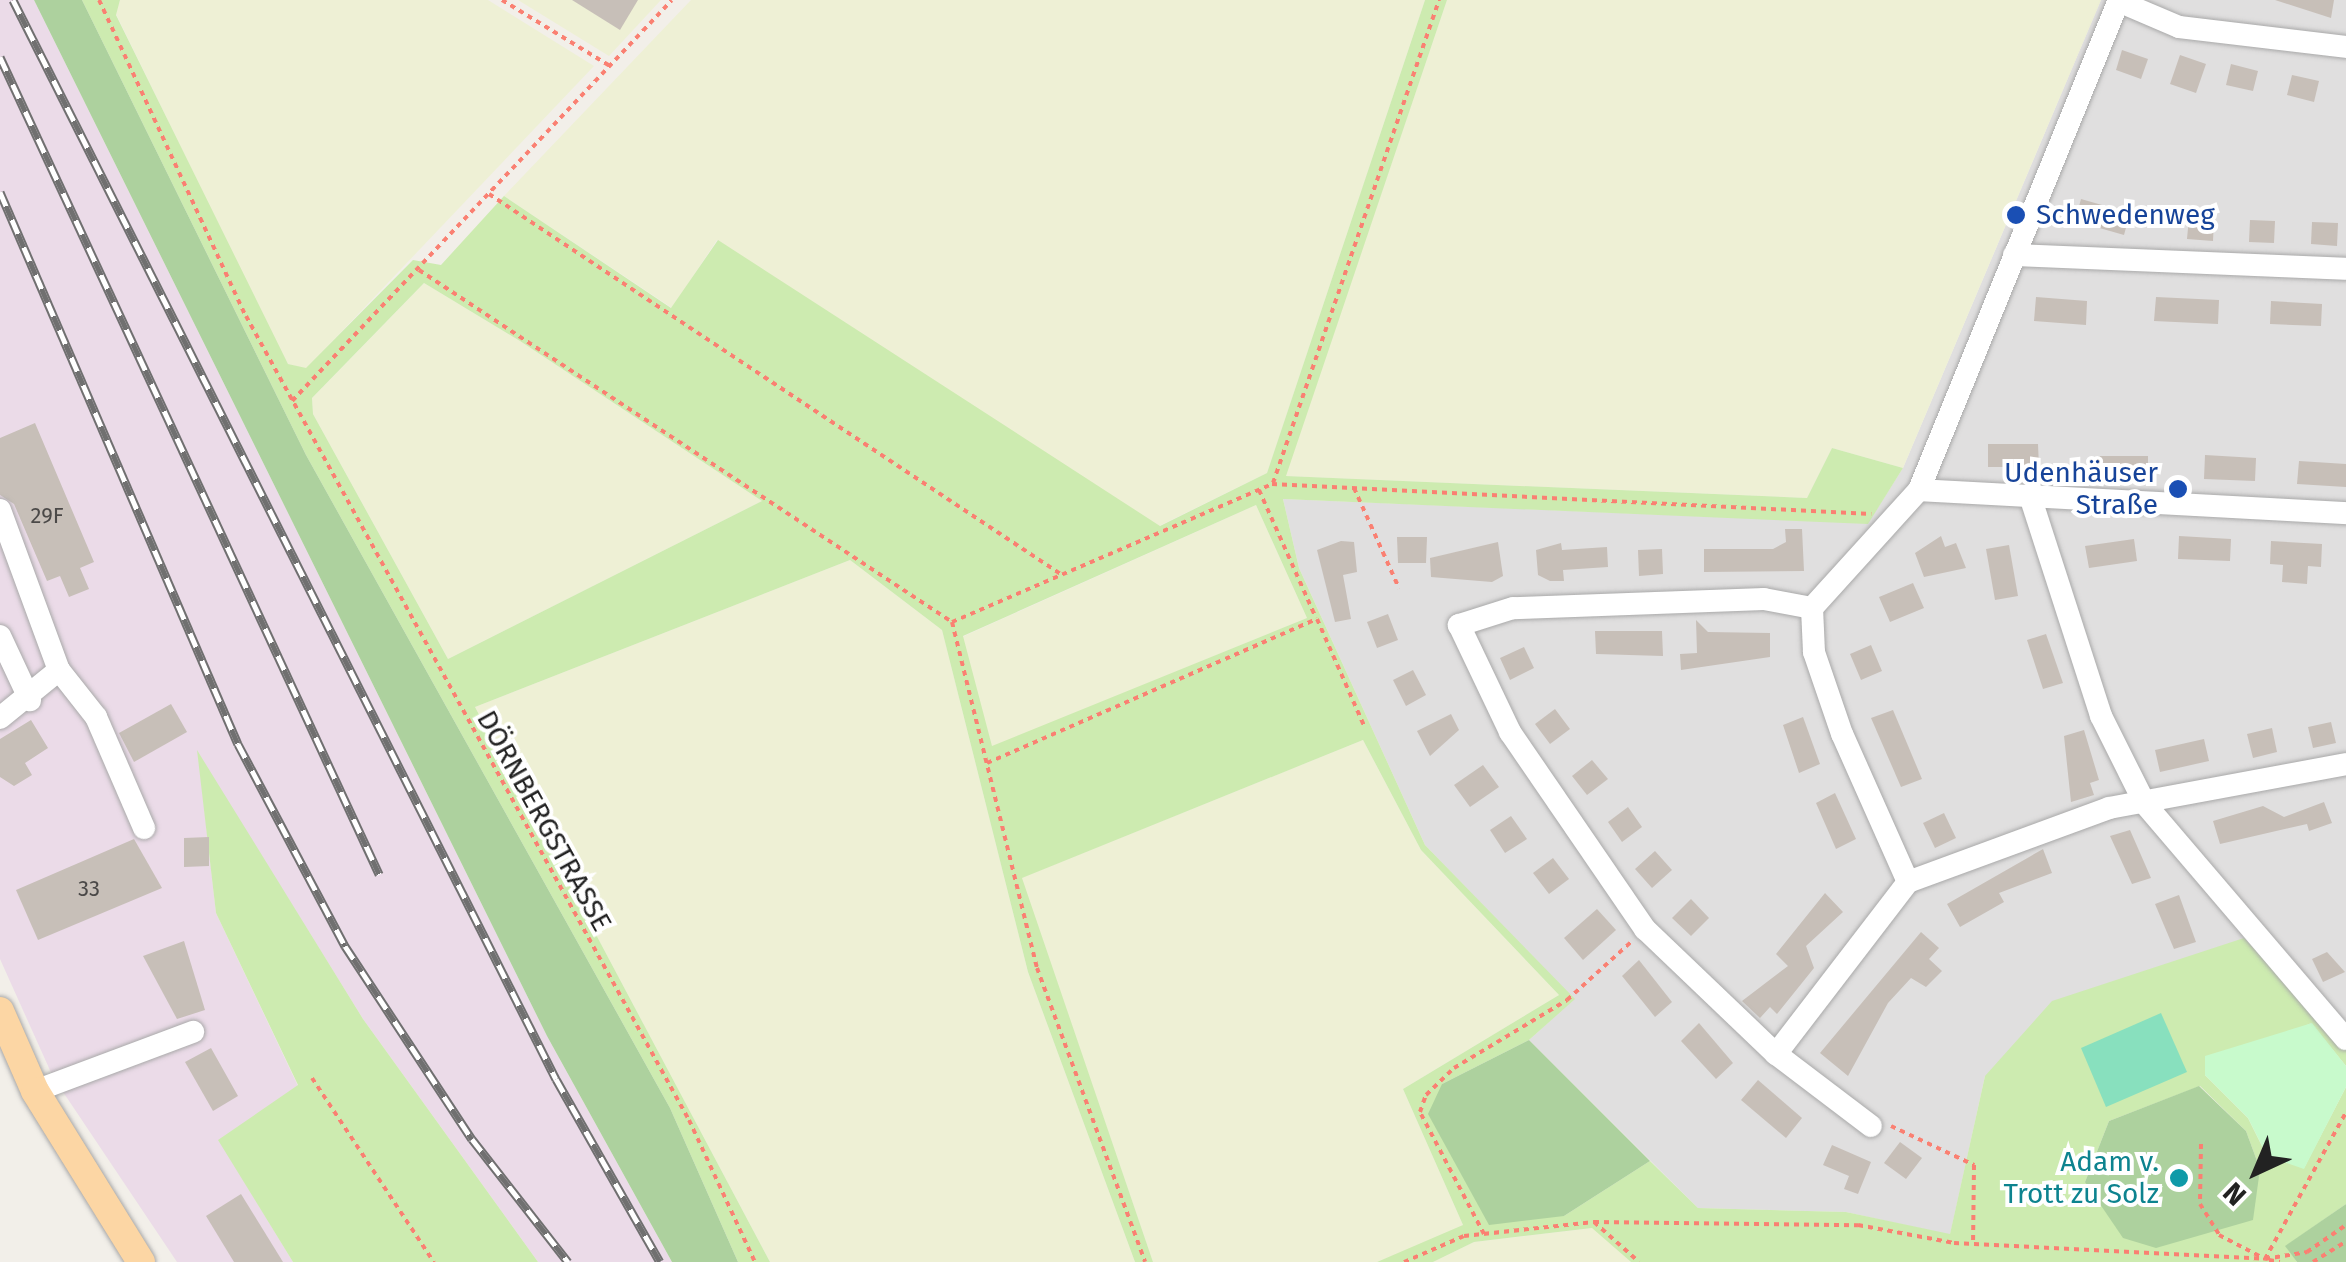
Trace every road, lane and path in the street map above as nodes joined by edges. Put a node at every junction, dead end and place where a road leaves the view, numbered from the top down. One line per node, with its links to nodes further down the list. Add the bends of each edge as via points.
1 (502, 0): 7 (path)
2 (672, 0): 7 (path)
3 (1439, 0): 13 (path)
4 (2118, 0): 6 (street, via 2179,26); 9 (street)
5 (102, 2): 12 (path, DÖRNBERGSTRASSE)
6 (2346, 46)
7 (610, 66): 8 (path)
8 (489, 194): 11 (path); 21 (path)
9 (2014, 255): 10 (street); 16 (street)
10 (2346, 269)
11 (420, 270): 12 (path); 25 (path)
12 (292, 401): 54 (path, DÖRNBERGSTRASSE, via 689,1120)
13 (1272, 484): 14 (path); 15 (path)
14 (1354, 488): 20 (path); 22 (path, via 1371,543)
15 (1259, 490): 21 (path); 24 (path)
16 (1918, 490): 17 (street); 20 (street)
17 (2031, 499): 19 (street); 33 (street, via 2101,716)
18 (0, 510): 27 (street)
19 (2346, 514)
20 (1896, 515): 23 (street)
21 (1062, 574): 25 (path)
22 (1400, 588)
23 (1812, 608): 35 (street, via 1814,652 1842,734); 36 (street, via 1764,599 1513,608 1459,625 1510,732)
24 (1316, 618): 30 (path); 31 (path)
25 (952, 622): 31 (path)
26 (0, 636): 28 (street)
27 (58, 670): 28 (street); 34 (street, via 96,718)
28 (30, 700): 29 (street)
29 (0, 718)
30 (1365, 728)
31 (987, 762): 55 (path, via 1037,968)
32 (2346, 764): 33 (street)
33 (2144, 804): 35 (street, via 2109,808); 39 (street)
34 (144, 828)
35 (1908, 882): 40 (street)
36 (1645, 929): 40 (street); 48 (path, via 1566,1000 1454,1068 1426,1096 1420,1112)
37 (0, 1011): 42 (main road)
38 (194, 1032): 42 (street)
39 (2346, 1039)
40 (1776, 1054): 44 (street)
41 (312, 1078): 53 (path)
42 (35, 1091): 52 (main road)
43 (2346, 1112): 51 (path)
44 (1869, 1124): 50 (path, via 1974,1165)
45 (2201, 1144): 51 (path, via 2200,1204 2219,1235)
46 (1594, 1222): 48 (path); 50 (path, via 1858,1225); 57 (path)
47 (2346, 1225): 51 (path, via 2307,1252)
48 (1484, 1234): 56 (path)
49 (2346, 1241): 59 (path)
50 (1973, 1244): 51 (path)
51 (2265, 1258): 58 (path)
52 (140, 1262)
53 (434, 1262)
54 (754, 1262)
55 (1145, 1262)
56 (1404, 1262)
57 (1639, 1262)
58 (2280, 1262)
59 (2313, 1262)

